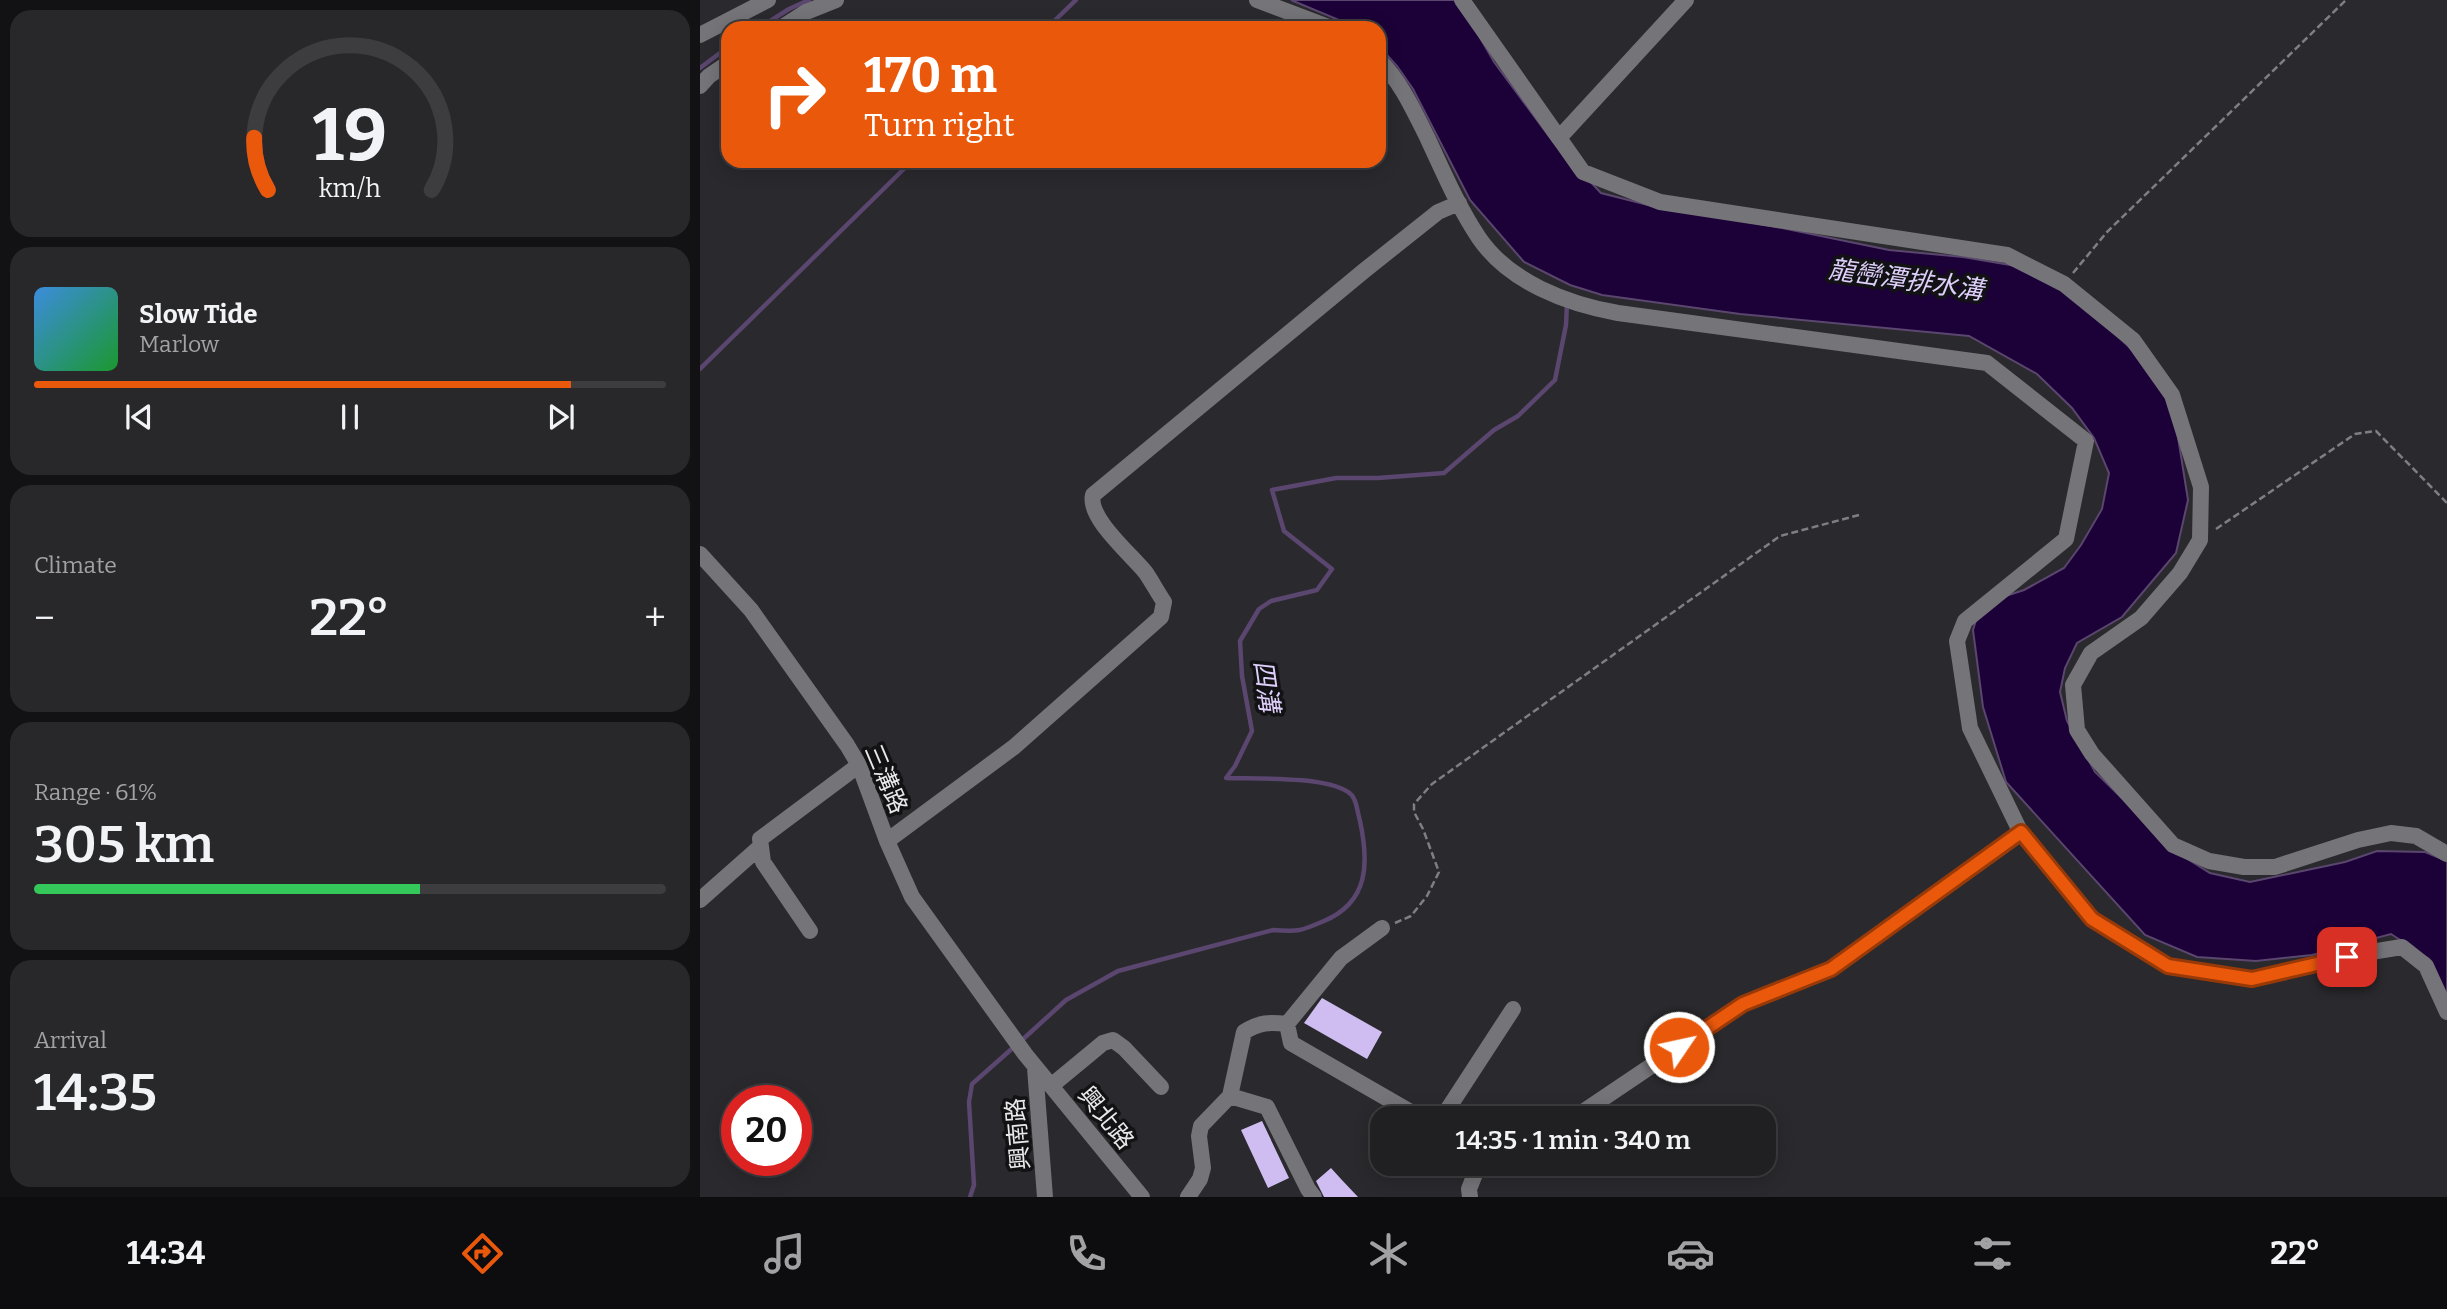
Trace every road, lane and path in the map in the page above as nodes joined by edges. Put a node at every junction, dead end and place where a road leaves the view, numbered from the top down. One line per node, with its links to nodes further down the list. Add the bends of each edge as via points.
1 (768, 0): 7 (street)
2 (836, 0): 8 (street)
3 (1256, 0): 9 (street)
4 (1462, 0): 15 (street)
5 (1686, 0): 15 (street)
6 (2346, 0): 17 (path, via 2107,232)
7 (727, 21)
8 (792, 21)
9 (1312, 21)
10 (721, 24): 11 (street)
11 (700, 35)
12 (721, 68): 14 (street)
13 (1386, 68): 16 (street, via 1401,85)
14 (700, 86)
15 (1559, 138): 17 (street, via 1583,172 1660,202 2007,256)
16 (1460, 203): 23 (street, via 1480,239 1503,263 1536,287 1586,308 1987,363 2086,441 2066,539 1965,621 1957,641 1970,728); 24 (street, via 1438,212 1365,270 1093,495 1097,515 1164,602 1161,617 1014,747)
17 (2064, 284): 20 (street, via 2133,340 2172,395 2201,487)
18 (2447, 503): 20 (path, via 2376,431 2355,434)
19 (1859, 515): 28 (path, via 1780,536 1432,784 1413,804 1439,872 1411,916)
20 (2200, 540): 26 (street, via 2180,573 2141,618 2091,653 2073,685 2077,730 2092,754 2173,845 2209,861 2274,867 2391,833 2416,836)
21 (700, 554): 22 (street, 三溝路, via 751,610)
22 (859, 765): 24 (street, 三溝路); 25 (street, via 760,839)
23 (2021, 832): 31 (street, via 2092,919 2168,966 2252,979 2402,947 2426,966); 39 (street, via 1831,969 1743,1004)
24 (887, 841): 33 (street, 三溝路, via 912,897)
25 (761, 846): 27 (street); 29 (street, via 763,862)
26 (2447, 854)
27 (700, 900)
28 (1382, 928): 32 (street, via 1341,958)
29 (810, 931)
30 (1513, 1009): 38 (street)
31 (2447, 1012)
32 (1287, 1024): 36 (street, via 1257,1024 1244,1032); 37 (street, via 1290,1043)
33 (1035, 1068): 34 (street, 興北路); 41 (street, 興南路)
34 (1051, 1086): 35 (street, via 1103,1043 1113,1040); 42 (street, 興北路)
35 (1161, 1087)
36 (1230, 1096): 43 (street, via 1200,1126 1203,1168); 44 (street, via 1267,1107)
37 (1400, 1106)
38 (1450, 1106)
39 (1592, 1106)
40 (1474, 1176): 45 (street)
41 (1045, 1197)
42 (1142, 1197)
43 (1188, 1197)
44 (1314, 1197)
45 (1470, 1197)

